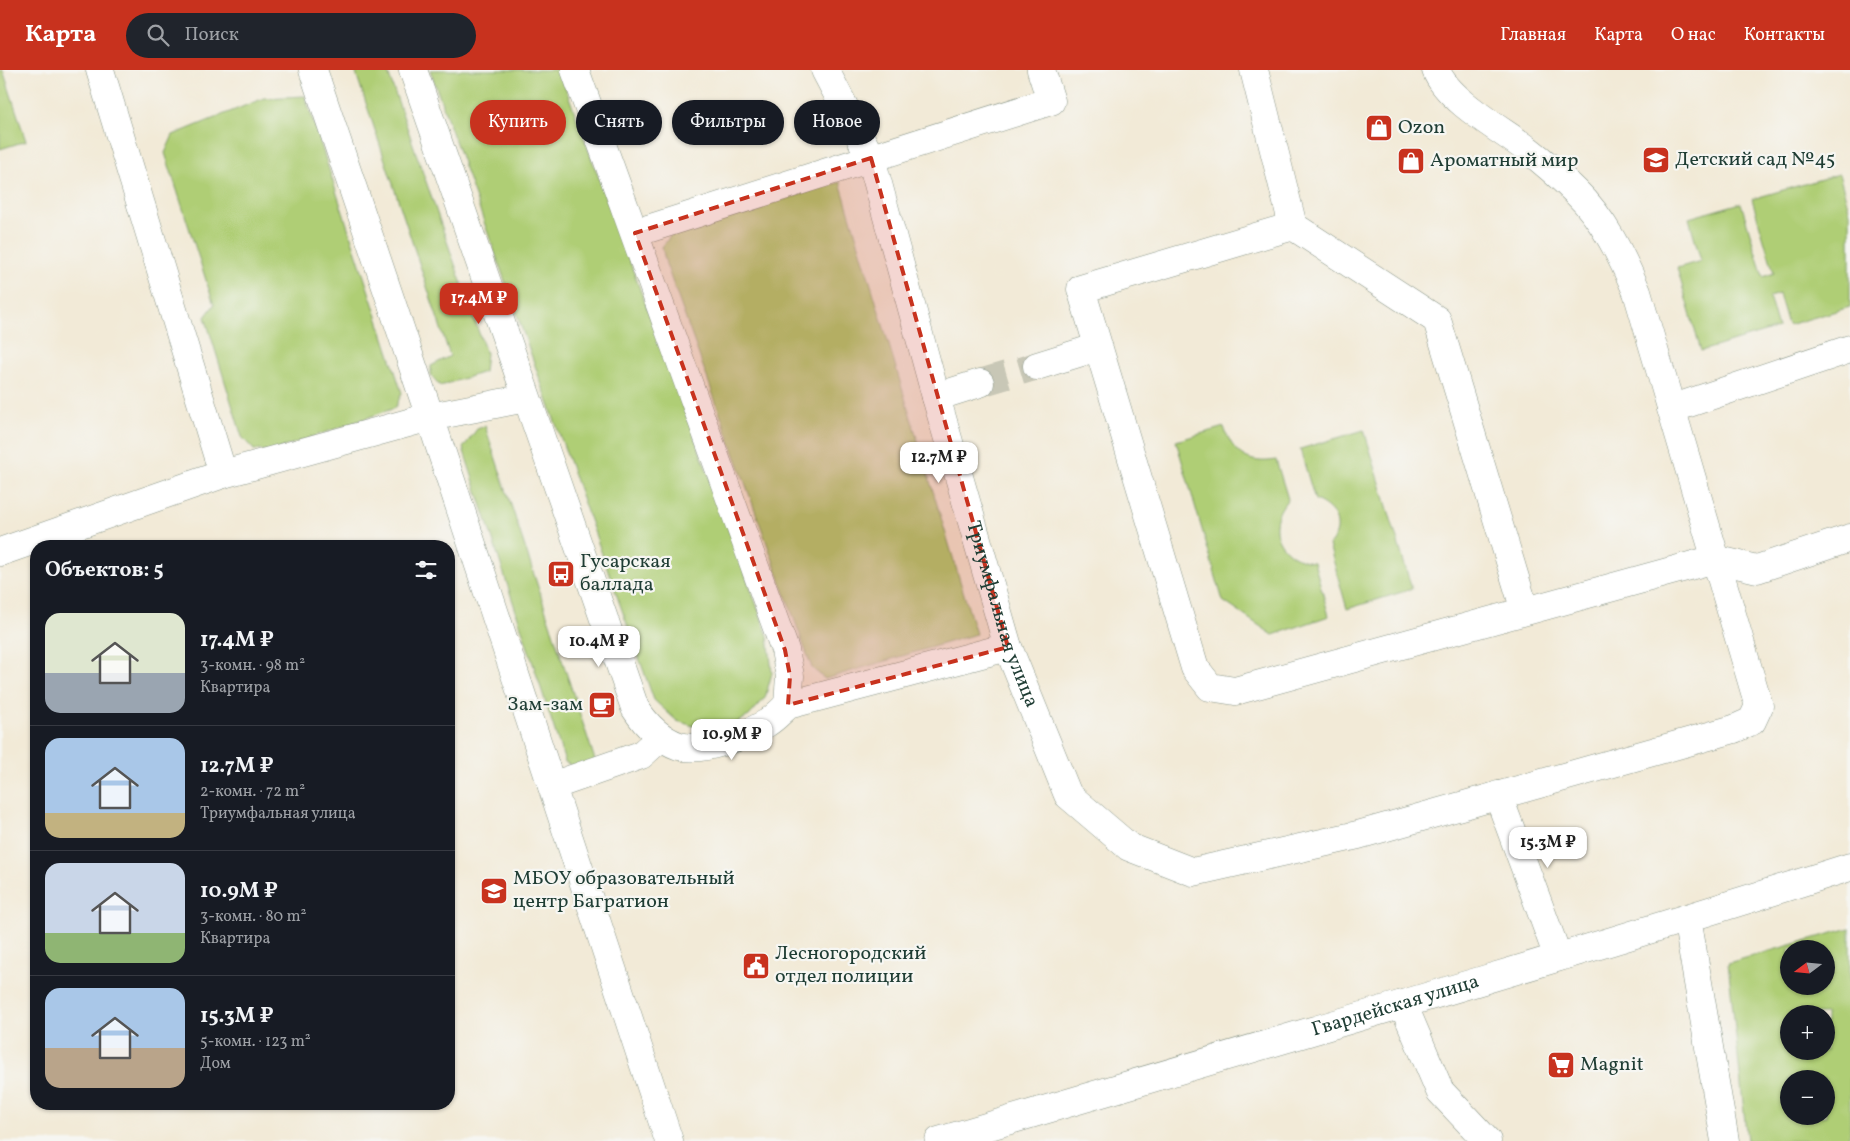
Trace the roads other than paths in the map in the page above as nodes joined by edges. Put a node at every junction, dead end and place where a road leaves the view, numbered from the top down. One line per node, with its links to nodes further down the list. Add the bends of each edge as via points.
1 (100, 70): 20 (street)
2 (313, 70): 19 (street)
3 (413, 70): 17 (street)
4 (575, 70): 11 (street)
5 (825, 70): 9 (street, Триумфальная улица)
6 (1041, 70): 9 (street, via 1052,101)
7 (1254, 70): 10 (street)
8 (1436, 70): 18 (street, Триумфальная улица, via 1440,80 1474,112 1528,150 1578,193 1604,227 1637,292)
9 (871, 158): 11 (street); 16 (street, Триумфальная улица)
10 (1293, 226): 12 (street, via 1081,289); 26 (street, via 1436,320)
11 (635, 233): 28 (street, via 785,650 790,676)
12 (1098, 347): 14 (street); 26 (street, via 1195,668 1210,686 1235,691)
13 (1850, 350): 18 (street)
14 (1037, 366)
15 (980, 383): 16 (street)
16 (936, 397): 27 (street, Триумфальная улица)
17 (526, 398): 19 (street); 29 (street, via 635,708 646,724)
18 (1671, 409): 25 (street, Триумфальная улица)
19 (430, 417): 20 (street); 30 (street)
20 (224, 474): 22 (street)
21 (1850, 538): 25 (street, via 1756,569)
22 (34, 540)
23 (30, 542): 24 (street)
24 (0, 552)
25 (1715, 559): 26 (street); 31 (street, Триумфальная улица, via 1759,706 1752,721 1734,729)
26 (1524, 611)
27 (1008, 647): 28 (street); 31 (street, Триумфальная улица, via 1068,794 1129,847 1192,872 1358,834)
28 (788, 705): 29 (street, via 770,722 722,742 698,748 679,746)
29 (662, 737): 30 (street, via 641,755)
30 (552, 786): 36 (street)
31 (1498, 795): 34 (street)
32 (1850, 867): 33 (street, Гвардейская улица)
33 (1687, 918): 34 (street, Гвардейская улица); 39 (street)
34 (1558, 957): 35 (street, Гвардейская улица)
35 (1403, 1004): 37 (street, Гвардейская улица); 38 (street, via 1440,1091)
36 (669, 1141)
37 (939, 1141)
38 (1487, 1141)
39 (1725, 1141)

